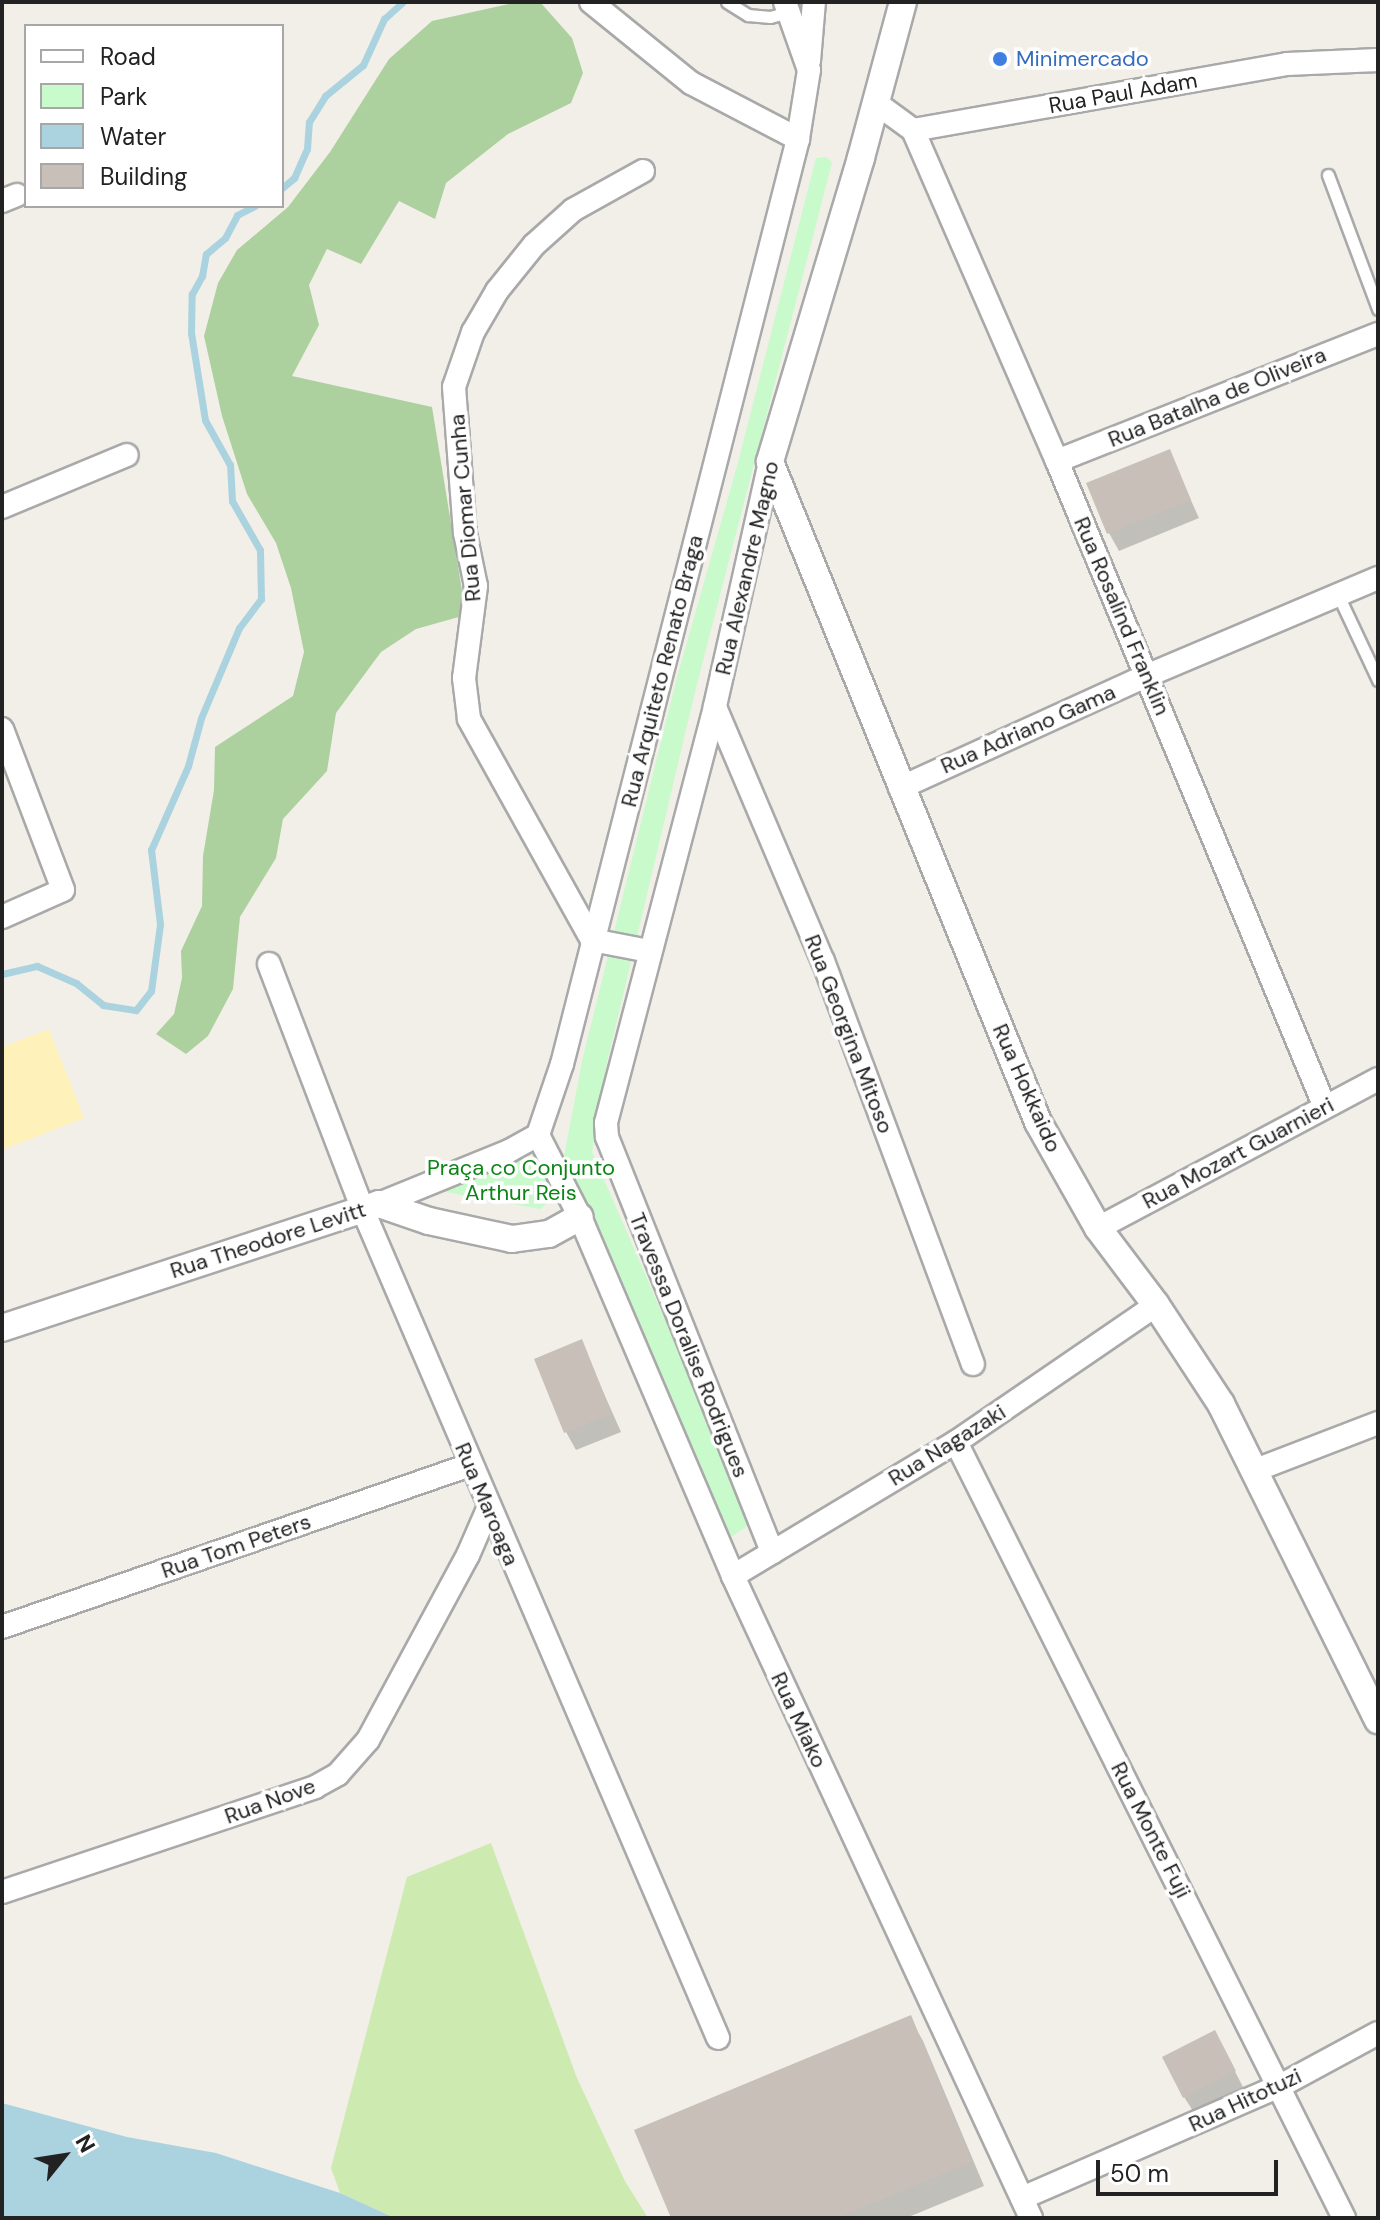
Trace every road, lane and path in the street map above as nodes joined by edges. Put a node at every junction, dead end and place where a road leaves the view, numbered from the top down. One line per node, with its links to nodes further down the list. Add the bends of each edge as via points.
1 (591, 2): 10 (street, via 691,83)
2 (727, 2): 5 (lane, via 748,15 770,17)
3 (814, 2): 7 (street)
4 (903, 2): 8 (street, Rua Alexandre Magno)
5 (787, 7): 7 (street)
6 (1378, 60): 9 (street, Rua Paul Adam, via 1287,64)
7 (809, 70): 10 (street, Rua Arquiteto Renato Braga)
8 (876, 103): 9 (street); 17 (street, Rua Alexandre Magno)
9 (913, 130): 16 (street, Rua Rosalind Franklin)
10 (798, 139): 27 (street, Rua Arquiteto Renato Braga)
11 (643, 171): 27 (street, Rua Diomar Cunha, via 573,210 534,245 473,332 454,387 465,533 476,586 464,678 469,719)
12 (1328, 175): 13 (lane)
13 (1378, 309)
14 (1378, 334): 16 (street, Rua Batalha de Oliveira)
15 (127, 455): 18 (street)
16 (1057, 461): 21 (street, Rua Rosalind Franklin)
17 (770, 462): 23 (street, Rua Alexandre Magno); 25 (street, Rua Hokkaido)
18 (2, 507)
19 (1378, 578): 20 (street, Rua Adriano Gama)
20 (1338, 595): 21 (street, Rua Adriano Gama); 22 (lane)
21 (1146, 676): 25 (street, Rua Adriano Gama); 31 (street, Rua Rosalind Franklin)
22 (1378, 680)
23 (715, 707): 28 (street, Rua Alexandre Magno); 39 (street, Rua Georgina Mitoso, via 823,961)
24 (2, 729): 26 (street, via 63,890)
25 (900, 788): 36 (street, Rua Hokkaido, via 1038,1122)
26 (2, 917)
27 (592, 940): 28 (street); 32 (street, Rua Arquiteto Renato Braga, via 562,1064)
28 (649, 951): 33 (street, Rua Alexandre Magno, via 606,1123)
29 (269, 964): 34 (street, Rua Maroaga)
30 (1378, 1079): 31 (street, Rua Mozart Guarnieri)
31 (1324, 1105): 36 (street, Rua Mozart Guarnieri)
32 (538, 1135): 34 (street); 35 (street)
33 (607, 1137): 45 (street, Travessa Doralise Rodrigues)
34 (370, 1206): 35 (street, Rua Theodore Levitt, via 512,1239 549,1234); 38 (street, Rua Theodore Levitt); 42 (street, Rua Maroaga)
35 (580, 1217): 46 (street, Rua Miako)
36 (1098, 1228): 37 (street, Rua Hokkaido)
37 (1156, 1305): 41 (street, Rua Nagazaki); 43 (street, Rua Hokkaido, via 1221,1404)
38 (2, 1328)
39 (973, 1364)
40 (1378, 1423): 43 (street)
41 (956, 1442): 45 (street, Rua Nagazaki); 52 (street, Rua Monte Fuji)
42 (471, 1465): 44 (street, Rua Maroaga); 47 (street, Rua Tom Peters)
43 (1253, 1471): 48 (street, Rua Hokkaido)
44 (488, 1509): 49 (street, Rua Nove, via 374,1731 338,1774 315,1787); 51 (street, Rua Maroaga)
45 (772, 1552): 46 (street, Rua Nagazaki)
46 (733, 1576): 53 (street, Rua Miako)
47 (2, 1627)
48 (1378, 1720)
49 (2, 1892)
50 (1378, 2033): 52 (street, Rua Hitotuzi)
51 (718, 2038)
52 (1280, 2086): 53 (street, Rua Hitotuzi); 54 (street, Rua Monte Fuji)
53 (1026, 2208)
54 (1344, 2218)

